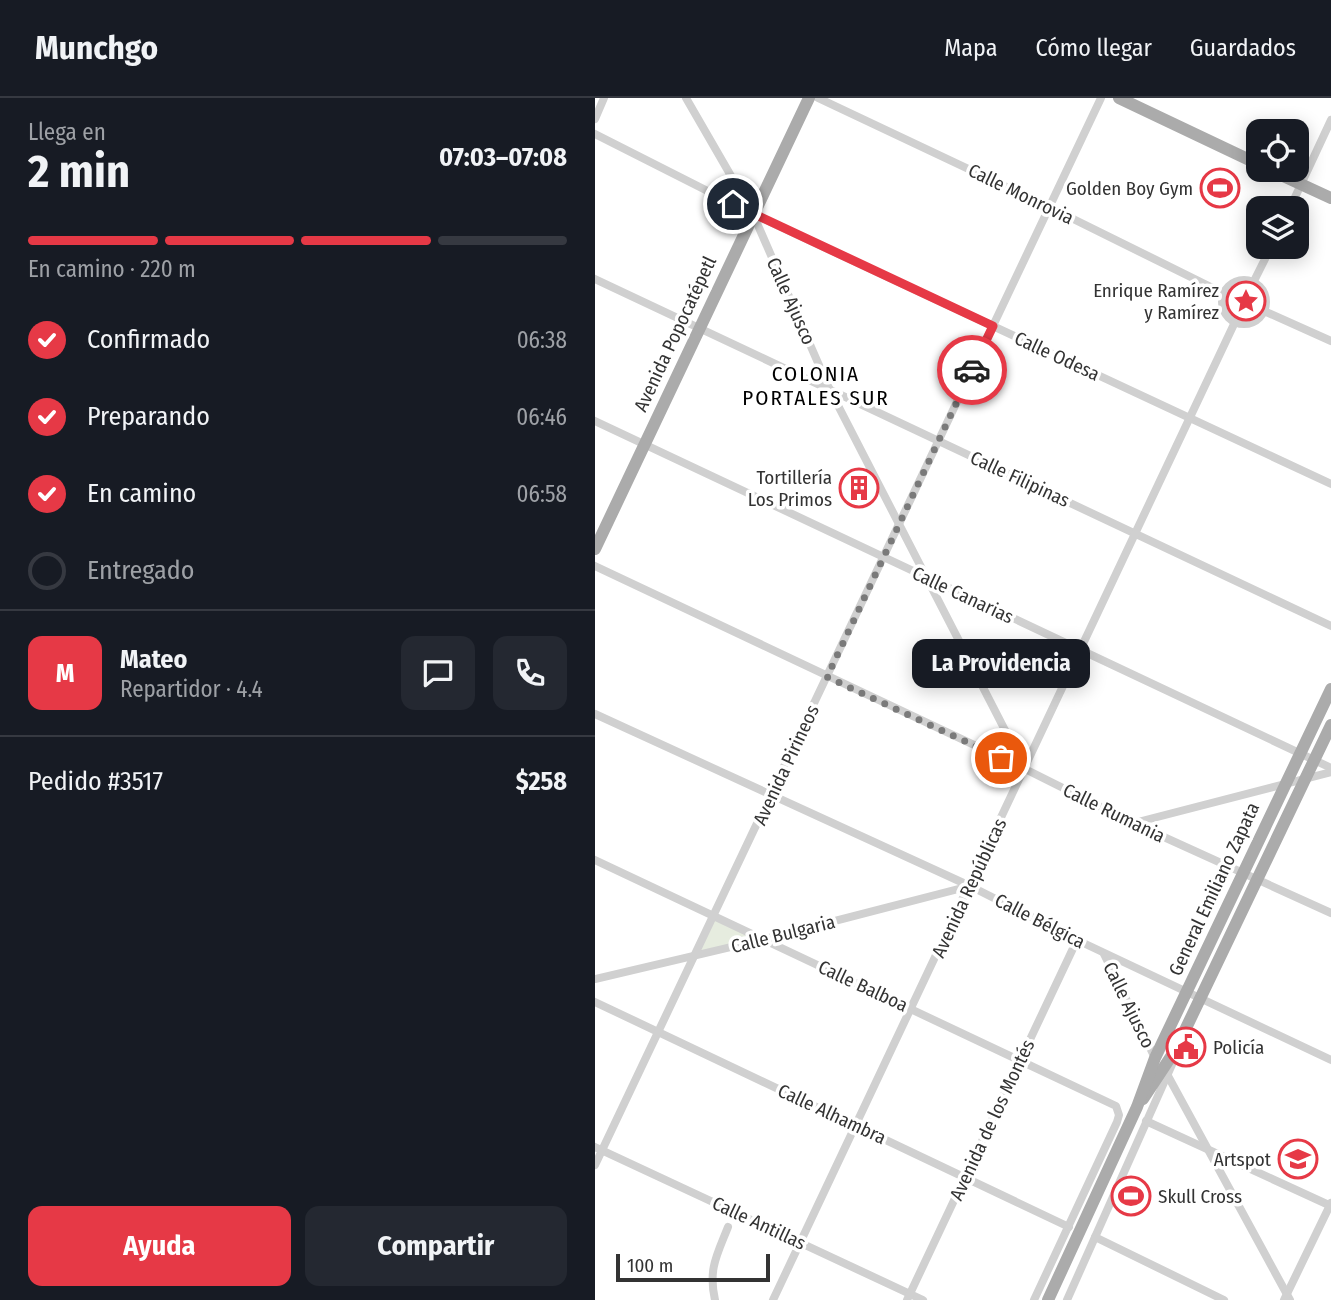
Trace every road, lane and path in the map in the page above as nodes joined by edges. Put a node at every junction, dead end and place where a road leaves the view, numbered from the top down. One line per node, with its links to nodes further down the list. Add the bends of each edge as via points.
1 (604, 98): 7 (street)
2 (686, 98): 16 (street, Calle Ajusco)
3 (809, 98): 16 (main road, Avenida Popocatépetl)
4 (818, 98): 15 (street, Calle Monrovia)
5 (1101, 98): 15 (street, Avenida Pirineos)
6 (1119, 98): 10 (main road)
7 (595, 119)
8 (1331, 120): 12 (street)
9 (595, 134): 16 (street, Calle Odesa)
10 (1246, 158)
11 (1297, 182): 12 (main road)
12 (1301, 184): 13 (street); 14 (main road)
13 (1296, 196)
14 (1331, 198)
15 (1049, 207): 20 (street, Calle Monrovia); 23 (street, Avenida Pirineos)
16 (753, 214): 23 (street, Calle Odesa); 24 (main road, Avenida Popocatépetl); 26 (street, Calle Ajusco)
17 (1265, 259): 19 (street)
18 (595, 279): 24 (street, Calle Filipinas)
19 (1254, 281): 20 (street, via 1239,279); 21 (street, via 1266,297)
20 (1223, 293): 22 (street, via 1222,307)
21 (1265, 311): 22 (street, via 1249,324); 25 (street)
22 (1234, 323): 27 (street, Avenida Repúblicas)
23 (993, 326): 27 (street, Calle Odesa); 29 (street, Avenida Pirineos)
24 (699, 328): 26 (street, Calle Filipinas); 30 (main road, Avenida Popocatépetl)
25 (1331, 341)
26 (829, 388): 29 (street, Calle Filipinas); 32 (street, Calle Ajusco)
27 (1189, 418): 31 (street, Calle Odesa); 33 (street, Avenida Repúblicas)
28 (595, 421): 30 (street, Calle Canarias)
29 (939, 440): 32 (street, Avenida Pirineos); 33 (street, Calle Filipinas)
30 (644, 444): 34 (main road, Avenida Popocatépetl); 35 (street, Calle Canarias)
31 (1331, 484)
32 (899, 525): 35 (street, Avenida Pirineos); 37 (street, Calle Ajusco)
33 (1135, 533): 38 (street, Calle Filipinas); 39 (street, Avenida Repúblicas)
34 (595, 549)
35 (883, 558): 37 (street, Calle Canarias); 40 (street, Avenida Pirineos)
36 (595, 566): 40 (street, Calle Rumania)
37 (927, 579): 39 (street, Calle Canarias); 46 (street, Calle Ajusco)
38 (1331, 626)
39 (1081, 650): 44 (street, Calle Canarias); 46 (street, Avenida Repúblicas)
40 (827, 677): 46 (street, Calle Rumania); 50 (street, Avenida Pirineos)
41 (1331, 689): 44 (main road, General Emiliano Zapata)
42 (595, 714): 50 (street, Calle Bélgica)
43 (1331, 725): 45 (main road, General Emiliano Zapata)
44 (1300, 753): 45 (street, Calle Canarias); 49 (main road, General Emiliano Zapata)
45 (1315, 760): 47 (street, Calle Canarias); 48 (main road, General Emiliano Zapata)
46 (1025, 769): 51 (street, Calle Rumania); 55 (street, Avenida Repúblicas)
47 (1331, 770): 48 (street)
48 (1305, 779): 49 (street); 54 (main road, General Emiliano Zapata)
49 (1285, 784): 51 (street); 53 (main road, General Emiliano Zapata)
50 (771, 796): 55 (street, Calle Bélgica); 57 (street, Avenida Pirineos)
51 (1133, 823): 53 (street, Calle Rumania)
52 (595, 860): 57 (street, Calle Balboa)
53 (1244, 873): 54 (street, Calle Rumania); 63 (main road, General Emiliano Zapata)
54 (1257, 879): 56 (street, Calle Rumania); 64 (main road, General Emiliano Zapata)
55 (970, 887): 58 (street, Calle Bulgaria); 59 (street, Calle Bélgica); 66 (street, Avenida Repúblicas)
56 (1331, 913)
57 (714, 916): 58 (street, Calle Balboa); 61 (street, Avenida Pirineos)
58 (765, 939): 61 (street, Calle Bulgaria); 66 (street, Calle Balboa)
59 (1077, 940): 60 (street, Calle Bélgica); 70 (street, Avenida de los Montés)
60 (1103, 953): 63 (street, Calle Bélgica); 69 (street, Calle Ajusco)
61 (695, 956): 62 (street, Calle Bulgaria); 67 (street, Avenida Pirineos)
62 (595, 979)
63 (1187, 992): 64 (street, Calle Bélgica); 69 (main road, General Emiliano Zapata)
64 (1201, 999): 68 (main road, General Emiliano Zapata); 71 (street, Calle Bélgica)
65 (595, 1002): 67 (street, Calle Alhambra)
66 (911, 1009): 70 (street, Calle Balboa); 75 (street, Avenida Repúblicas)
67 (659, 1032): 75 (street, Calle Alhambra); 76 (street, Avenida Pirineos)
68 (1177, 1049): 72 (street, General Emiliano Zapata); 73 (main road, General Emiliano Zapata)
69 (1155, 1058): 73 (main road, General Emiliano Zapata)
70 (1020, 1060): 79 (street, Avenida de los Montés); 82 (street, Calle Balboa, via 1112,1102 1118,1110 1117,1122)
71 (1331, 1060)
72 (1168, 1076): 74 (street, General Emiliano Zapata); 77 (street)
73 (1137, 1107): 91 (main road, General Emiliano Zapata)
74 (1146, 1121): 77 (street); 83 (street, General Emiliano Zapata)
75 (857, 1125): 79 (street, Calle Alhambra); 84 (street, Avenida Repúblicas)
76 (599, 1149): 78 (street, Avenida Pirineos); 84 (street, Calle Antillas)
77 (1208, 1149): 80 (street); 86 (street)
78 (595, 1165)
79 (964, 1177): 82 (street, Calle Alhambra); 85 (street, Avenida de los Montés)
80 (1331, 1205): 86 (street)
81 (729, 1227): 87 (street, via 713,1265)
82 (1069, 1227): 90 (street)
83 (1095, 1237): 92 (street, General Emiliano Zapata); 93 (street)
84 (801, 1243): 85 (street, Calle Antillas); 88 (street, Avenida Repúblicas)
85 (908, 1297): 89 (street, Calle Antillas)
86 (1287, 1298)
87 (715, 1300)
88 (773, 1300)
89 (923, 1300)
90 (1034, 1300)
91 (1048, 1300)
92 (1066, 1300)
93 (1224, 1300)

